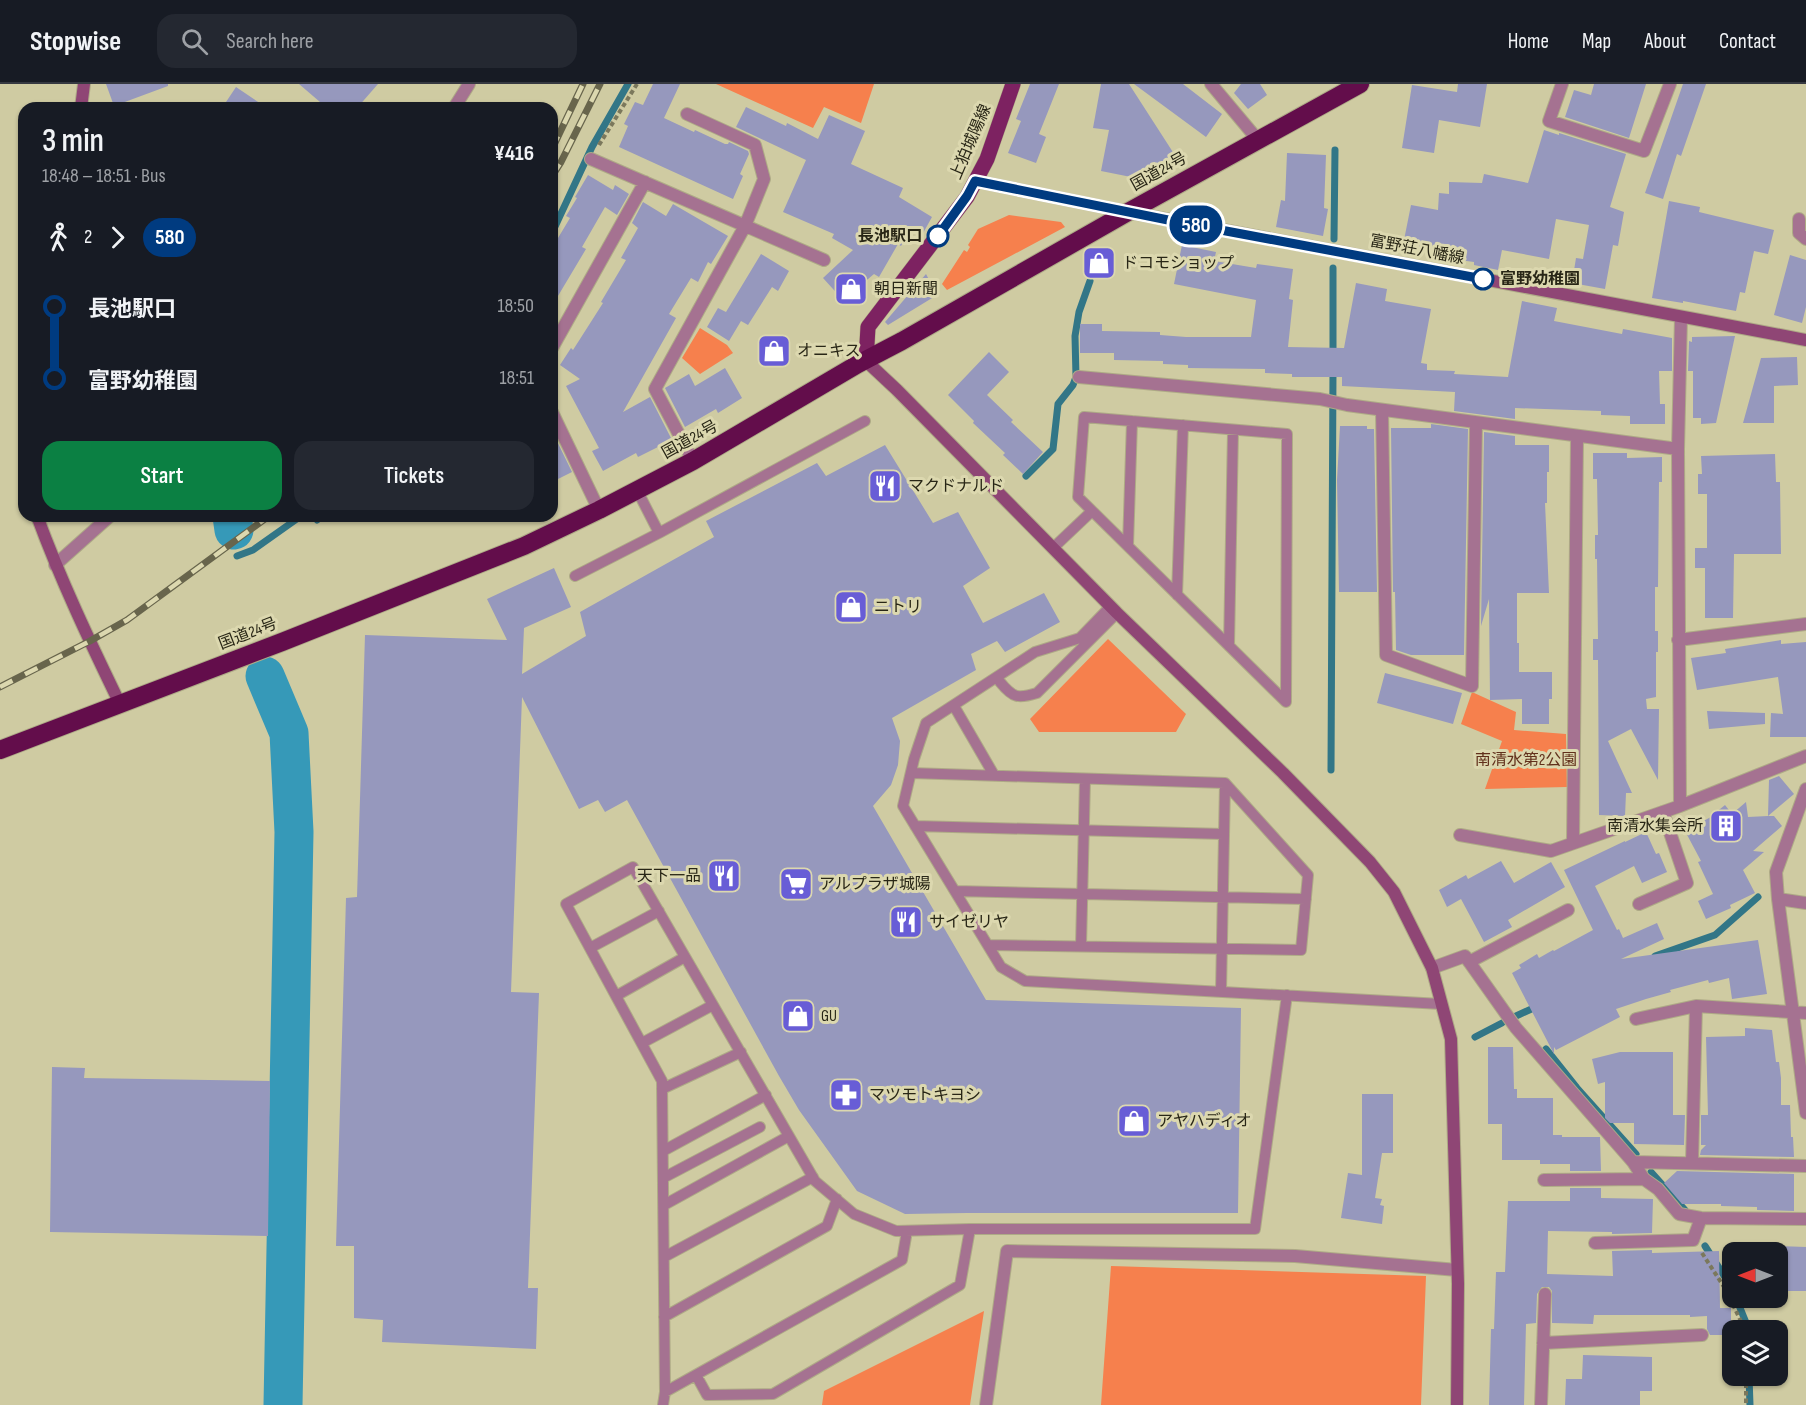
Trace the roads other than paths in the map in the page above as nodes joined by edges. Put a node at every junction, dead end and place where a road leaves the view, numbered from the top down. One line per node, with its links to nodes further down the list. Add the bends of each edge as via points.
1 (84, 84): 8 (street)
2 (469, 84): 9 (street)
3 (1013, 84): 13 (main road, 上狛城陽線, via 987,159)
4 (1210, 84): 11 (street)
5 (1360, 84): 11 (highway, 国道24号)
6 (1562, 84): 7 (street, via 1549,121 1644,151)
7 (1670, 84)
8 (82, 102)
9 (458, 102)
10 (687, 114): 17 (street, via 755,145 764,180)
11 (1258, 140): 15 (highway, 国道24号)
12 (591, 159): 14 (street)
13 (975, 181): 15 (street); 23 (main road, 上狛城陽線, via 868,327)
14 (645, 182): 17 (street); 21 (street)
15 (1128, 212): 20 (street, 富野荘八幡線); 23 (highway, 国道24号)
16 (1799, 219): 18 (street, via 1799,233)
17 (745, 226): 19 (street); 34 (street, via 655,389)
18 (1806, 239)
19 (824, 260)
20 (1681, 317): 22 (street, 富野荘八幡線); 33 (street)
21 (558, 337)
22 (1806, 340)
23 (866, 361): 34 (highway, 国道24号); 42 (street)
24 (1079, 377): 25 (street, via 1320,399)
25 (1382, 410): 28 (street); 28 (street, via 1386,655 1472,686)
26 (865, 421): 40 (lane)
27 (1132, 421): 30 (lane); 37 (lane, via 1084,417 1078,497); 41 (lane)
28 (1476, 423): 32 (street)
29 (558, 425): 36 (street)
30 (1183, 425): 31 (lane); 45 (lane)
31 (1233, 430): 49 (lane); 49 (lane, via 1287,434 1286,702)
32 (1577, 437): 33 (street); 66 (street)
33 (1678, 449): 48 (street)
34 (693, 461): 35 (highway, 国道24号)
35 (637, 490): 36 (highway, 国道24号); 40 (lane)
36 (599, 510): 51 (highway, 国道24号, via 524,546)
37 (1092, 511): 41 (lane); 42 (lane)
38 (39, 522): 43 (street)
39 (103, 522): 43 (street)
40 (659, 533): 44 (lane)
41 (1128, 546): 45 (lane)
42 (1053, 548): 46 (street)
43 (55, 565): 51 (street)
44 (575, 576)
45 (1177, 595): 49 (lane)
46 (1114, 610): 50 (lane, via 1037,693 1023,698 1010,694); 52 (lane, via 1080,638 1035,652); 82 (street, via 1370,862 1394,892)
47 (1806, 624): 48 (street)
48 (1678, 640): 60 (street)
49 (1229, 646)
50 (1000, 682)
51 (120, 704): 53 (highway, 国道24号)
52 (954, 706): 55 (lane, via 926,723); 56 (lane)
53 (0, 750)
54 (1806, 756): 60 (street)
55 (911, 773): 56 (lane); 62 (lane, via 903,806)
56 (994, 775): 57 (lane)
57 (1085, 779): 58 (lane); 63 (lane)
58 (1225, 783): 64 (lane); 70 (lane, via 1308,875)
59 (1806, 789): 71 (street, via 1776,872)
60 (1680, 806): 61 (street)
61 (1663, 812): 66 (street); 73 (street, via 1687,883)
62 (915, 826): 63 (lane); 67 (lane)
63 (1084, 830): 64 (lane); 68 (lane)
64 (1224, 834): 69 (lane)
65 (1460, 836): 66 (street, via 1551,851)
66 (1573, 843)
67 (955, 891): 68 (lane); 76 (lane)
68 (1083, 894): 69 (lane); 77 (lane)
69 (1223, 897): 70 (lane); 79 (lane)
70 (1306, 899): 79 (lane, via 1300,950)
71 (1778, 899): 72 (street); 89 (street)
72 (1806, 903)
73 (1639, 904)
74 (1568, 910): 81 (street)
75 (659, 911): 78 (lane); 78 (lane, via 633,867 566,904); 80 (lane)
76 (988, 945): 77 (lane); 83 (lane, via 1002,967 1025,981)
77 (1081, 946): 79 (lane)
78 (590, 948): 85 (lane)
79 (1222, 949): 83 (lane)
80 (685, 957): 85 (lane); 87 (lane)
81 (1469, 962): 82 (street, via 1465,956); 99 (street, via 1516,1028)
82 (1432, 968): 86 (street)
83 (1221, 992): 84 (lane)
84 (1287, 995): 86 (lane); 110 (lane, via 1255,1229)
85 (616, 996): 91 (lane)
86 (1442, 1004): 114 (street, via 1450,1039)
87 (713, 1005): 91 (lane); 92 (lane)
88 (1696, 1006): 89 (street); 90 (street); 100 (street)
89 (1800, 1013): 95 (street)
90 (1636, 1019)
91 (642, 1043): 93 (lane, via 662,1081)
92 (741, 1052): 93 (lane); 94 (lane)
93 (662, 1089): 98 (lane)
94 (766, 1095): 97 (lane); 98 (lane)
95 (1806, 1113)
96 (760, 1127): 103 (lane)
97 (789, 1136): 102 (lane); 107 (lane)
98 (663, 1151): 103 (lane)
99 (1633, 1162): 100 (street); 104 (street)
100 (1692, 1163): 101 (street)
101 (1806, 1166)
102 (813, 1177): 106 (lane); 113 (lane)
103 (663, 1179): 107 (lane)
104 (1644, 1179): 105 (street); 108 (street, via 1679,1214)
105 (1544, 1180)
106 (837, 1199): 111 (lane, via 854,1214 896,1231); 116 (lane, via 827,1226)
107 (664, 1204): 113 (lane)
108 (1701, 1218): 109 (street); 112 (street, via 1693,1240)
109 (1806, 1220)
110 (970, 1229): 111 (lane); 119 (lane, via 960,1285 773,1394 707,1395)
111 (907, 1231): 119 (lane, via 902,1260)
112 (1595, 1243)
113 (664, 1257): 116 (lane)
114 (1458, 1270): 122 (street, via 1295,1256 1007,1251); 123 (street)
115 (1545, 1293): 118 (street)
116 (664, 1317): 120 (lane)
117 (1702, 1335): 118 (street)
118 (1543, 1343): 124 (street)
119 (696, 1375): 120 (lane)
120 (665, 1392): 121 (lane)
121 (663, 1405)
122 (986, 1405)
123 (1457, 1405)
124 (1541, 1405)

